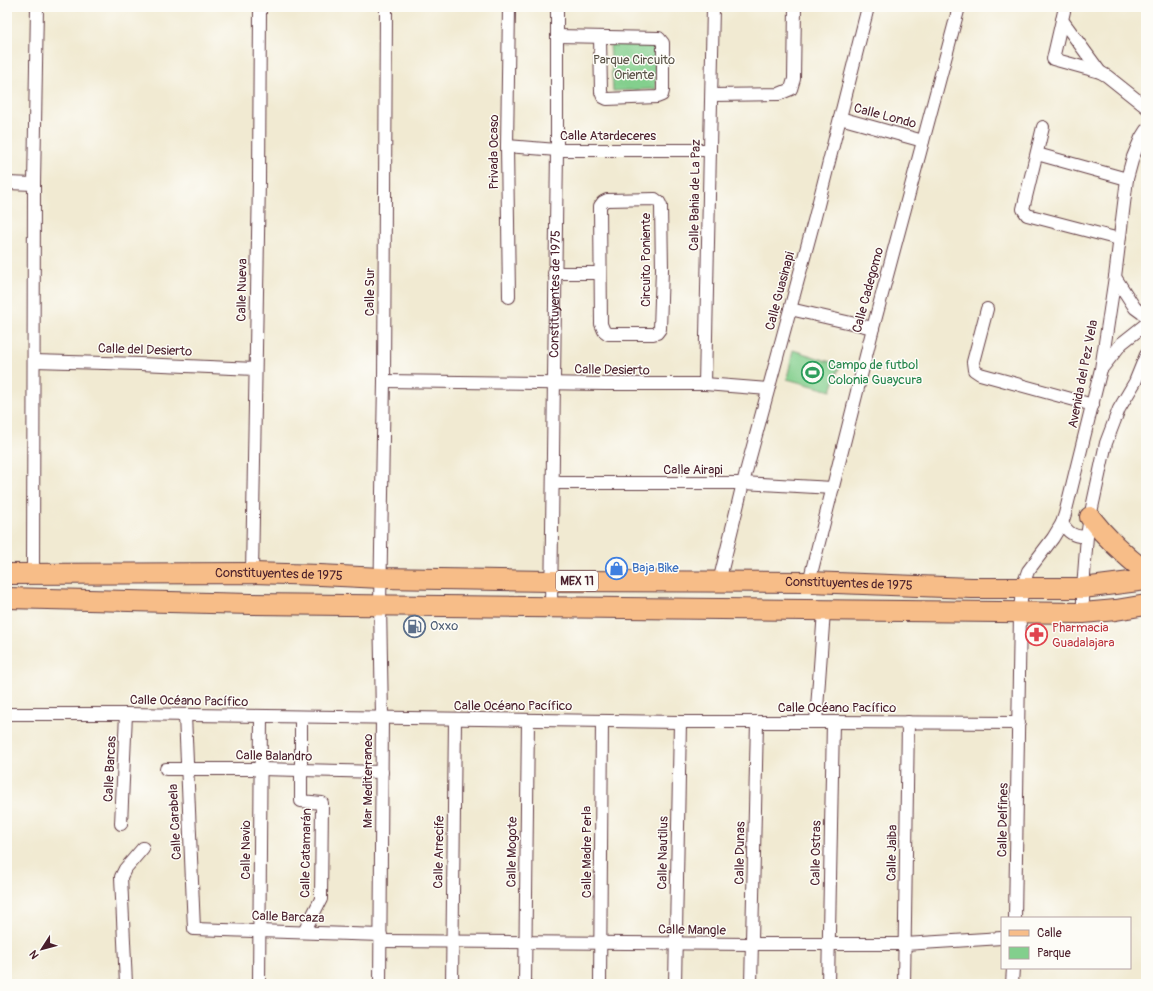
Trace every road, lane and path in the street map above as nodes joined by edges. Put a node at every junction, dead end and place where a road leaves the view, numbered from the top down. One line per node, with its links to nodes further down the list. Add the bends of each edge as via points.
1 (37, 7): 27 (street)
2 (260, 7): 40 (street, Calle Nueva)
3 (386, 7): 43 (street, Calle Sur)
4 (509, 7): 21 (street, Privada Ocaso)
5 (557, 7): 12 (street, Constituyentes de 1975)
6 (713, 7): 15 (street, Calle Bahia de La Paz)
7 (795, 7): 15 (street, via 794,79 791,89 779,94)
8 (868, 7): 17 (street, Calle Guasinapi)
9 (959, 7): 20 (street, Calle Cadegomo)
10 (1065, 7): 11 (street)
11 (1062, 20): 14 (street); 14 (street, via 1053,59)
12 (556, 36): 13 (street); 22 (street, Constituyentes de 1975)
13 (600, 37): 13 (street, via 603,97 607,99 662,95 663,43 659,38)
14 (1100, 72): 16 (street)
15 (712, 95): 23 (street, Calle Bahia de La Paz)
16 (1146, 107)
17 (840, 118): 20 (street, Calle Londo); 33 (street, Calle Guasinapi)
18 (1043, 127): 24 (street)
19 (1146, 130): 25 (street, Avenida del Pez Vela, via 1133,157)
20 (923, 140): 37 (street, Calle Cadegomo)
21 (507, 146): 22 (street, Calle Atardeceres); 32 (street, Privada Ocaso)
22 (557, 150): 23 (street, Calle Atardeceres); 29 (street, Constituyentes de 1975)
23 (710, 150): 46 (street, Calle Bahia de La Paz)
24 (1037, 154): 25 (street); 28 (street, via 1024,213)
25 (1127, 179): 28 (street, Avenida del Pez Vela)
26 (7, 183): 27 (street)
27 (34, 184): 39 (street)
28 (1119, 239): 31 (street, Avenida del Pez Vela)
29 (554, 273): 30 (street); 45 (street, Constituyentes de 1975)
30 (600, 273): 30 (street, Circuito Poniente, via 601,324 604,331 608,334 657,333 660,329 662,269 659,202 655,199 603,202 600,206)
31 (1115, 277): 35 (street, via 1135,308); 41 (street, Avenida del Pez Vela)
32 (509, 298)
33 (790, 309): 37 (street); 47 (street, Calle Guasinapi)
34 (987, 309): 48 (street, via 973,362 974,370 980,374)
35 (1146, 316)
36 (1146, 324): 41 (street, via 1122,343)
37 (873, 328): 51 (street, Calle Cadegomo)
38 (1146, 355): 44 (street)
39 (34, 361): 40 (street, Calle del Desierto); 58 (street)
40 (255, 369): 56 (street, Calle Nueva)
41 (1101, 369): 48 (street, Avenida del Pez Vela)
42 (1146, 375): 44 (street)
43 (384, 381): 45 (street, Calle Desierto); 59 (street, Calle Sur)
44 (1135, 382): 52 (street, via 1110,430)
45 (554, 383): 46 (street, Calle Desierto); 49 (street, Constituyentes de 1975)
46 (705, 384): 47 (street, Calle Desierto)
47 (768, 390): 50 (street, Calle Guasinapi)
48 (1093, 405): 53 (street, Avenida del Pez Vela)
49 (553, 483): 50 (street, Calle Airapi); 61 (street, Constituyentes de 1975)
50 (743, 483): 51 (street, Calle Airapi); 62 (street, Calle Guasinapi)
51 (833, 488): 63 (street, Calle Cadegomo)
52 (1090, 517): 54 (street); 55 (main road, via 1112,544)
53 (1062, 523): 54 (street, via 1070,533 1081,537); 64 (street, Avenida del Pez Vela, via 1028,571)
54 (1087, 536): 65 (street)
55 (1146, 572)
56 (252, 573): 58 (main road, Constituyentes de 1975 / MEX 11); 59 (main road, Constituyentes de 1975 / MEX 11)
57 (7, 574): 58 (main road, Constituyentes de 1975 / MEX 11)
58 (33, 574)
59 (381, 578): 61 (main road, Constituyentes de 1975 / MEX 11); 67 (street, Mar Mediterraneo)
60 (1146, 580): 65 (main road, Constituyentes de 1975 / MEX 11)
61 (551, 581): 62 (main road, Constituyentes de 1975 / MEX 11); 69 (street, Constituyentes de 1975)
62 (718, 582): 63 (main road, Constituyentes de 1975 / MEX 11)
63 (809, 582): 64 (main road, Constituyentes de 1975 / MEX 11)
64 (1022, 588): 65 (main road, Constituyentes de 1975 / MEX 11); 71 (street, Avenida del Pez Vela)
65 (1083, 588): 72 (street)
66 (7, 598): 67 (main road, Constituyentes de 1975 / MEX 11)
67 (380, 605): 69 (main road, Constituyentes de 1975 / MEX 11); 78 (street, Mar Mediterraneo)
68 (1146, 605): 72 (main road, Constituyentes de 1975 / MEX 11)
69 (551, 607): 70 (main road, Constituyentes de 1975 / MEX 11)
70 (824, 611): 71 (main road, Constituyentes de 1975 / MEX 11); 84 (street)
71 (1020, 613): 72 (main road, Constituyentes de 1975 / MEX 11); 87 (street, Calle Delfines)
72 (1083, 613)
73 (7, 714): 74 (street, Calle Océano Pacífico)
74 (126, 714): 75 (street, Calle Océano Pacífico); 93 (street, Calle Barcas)
75 (185, 715): 76 (street, Calle Océano Pacífico); 89 (street, Calle Carabela)
76 (261, 716): 77 (street, Calle Océano Pacífico); 90 (street, Calle Navio)
77 (301, 717): 78 (street, Calle Océano Pacífico); 91 (street, Calle Catamarán)
78 (382, 717): 79 (street, Calle Océano Pacífico); 92 (street, Mar Mediterraneo)
79 (455, 720): 80 (street, Calle Océano Pacífico); 101 (street, Calle Arrecife)
80 (528, 720): 81 (street, Calle Océano Pacífico); 102 (street, Calle Mogote)
81 (602, 721): 82 (street, Calle Océano Pacífico); 103 (street, Calle Madre Perla)
82 (680, 722): 83 (street, Calle Océano Pacífico); 104 (street, Calle Nautilus)
83 (756, 722): 84 (street, Calle Océano Pacífico); 105 (street, Calle Dunas)
84 (816, 722): 85 (street, Calle Océano Pacífico)
85 (833, 722): 86 (street, Calle Océano Pacífico); 106 (street, Calle Ostras)
86 (908, 722): 87 (street, Calle Océano Pacífico); 107 (street, Calle Jaiba)
87 (1019, 723): 95 (street, Calle Delfines)
88 (166, 769): 89 (street, Calle Balandro)
89 (187, 769): 90 (street, Calle Balandro); 96 (street, Calle Carabela)
90 (260, 769): 91 (street, Calle Balandro); 97 (street, Calle Navio)
91 (301, 770): 92 (street, Calle Balandro); 98 (street, Calle Catamarán, via 301,801 322,803 321,899)
92 (382, 772): 99 (street, Mar Mediterraneo)
93 (121, 824)
94 (143, 848): 109 (street, via 121,877)
95 (1015, 917)
96 (194, 929): 97 (street, Calle Barcaza)
97 (259, 930): 98 (street, Calle Barcaza); 110 (street, Calle Navio)
98 (304, 932): 99 (street, Calle Barcaza)
99 (381, 938): 101 (street, Calle Mangle); 111 (street, Mar Mediterraneo)
100 (1001, 938): 107 (street, Calle Mangle)
101 (452, 941): 102 (street, Calle Mangle); 112 (street, Calle Arrecife)
102 (525, 942): 103 (street, Calle Mangle); 113 (street, Calle Mogote)
103 (600, 942): 104 (street, Calle Mangle); 114 (street, Calle Madre Perla)
104 (675, 943): 105 (street, Calle Mangle); 115 (street, Calle Nautilus)
105 (752, 944): 106 (street, Calle Mangle); 116 (street, Calle Dunas)
106 (828, 944): 107 (street, Calle Mangle); 117 (street, Calle Ostras)
107 (905, 944): 118 (street, Calle Jaiba)
108 (1013, 969): 119 (street)
109 (126, 984)
110 (259, 984)
111 (380, 984)
112 (452, 984)
113 (525, 984)
114 (600, 984)
115 (675, 984)
116 (752, 984)
117 (828, 984)
118 (904, 984)
119 (1012, 984)

